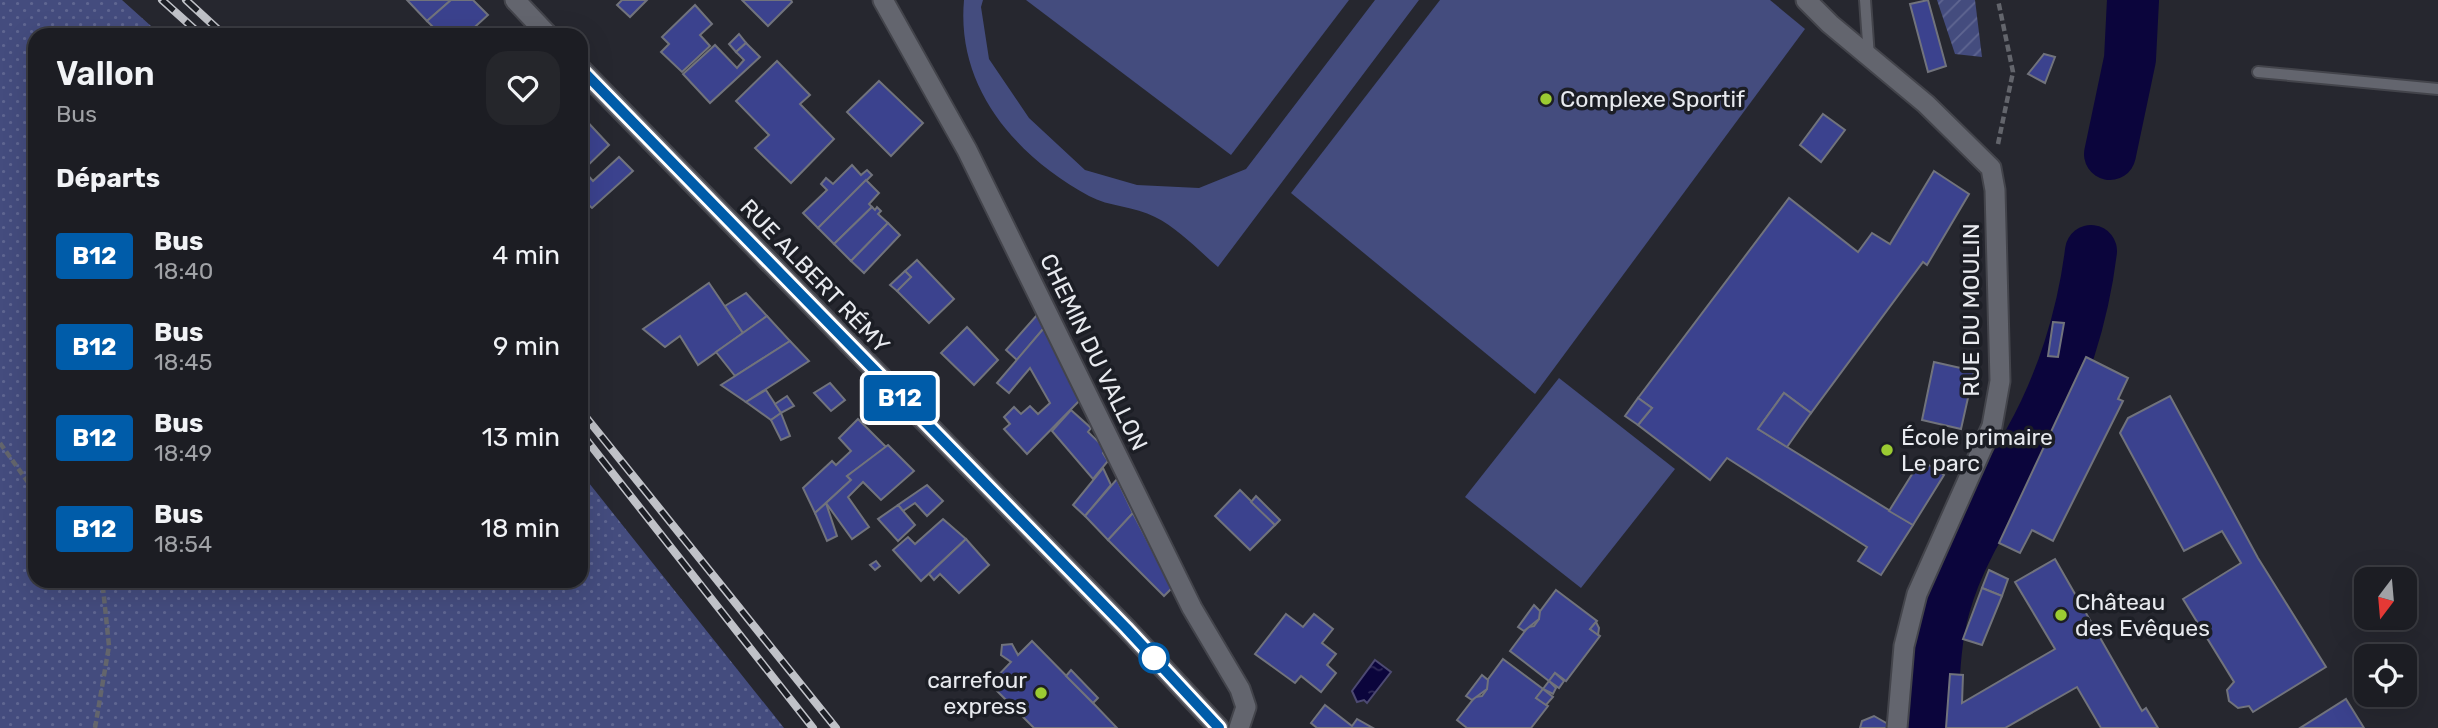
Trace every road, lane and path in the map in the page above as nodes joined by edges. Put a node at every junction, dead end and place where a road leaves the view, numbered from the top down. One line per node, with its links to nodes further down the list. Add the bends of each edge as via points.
1 (515, 0): 6 (street)
2 (883, 0): 17 (street, CHEMIN DU VALLON, via 967,150 1192,608 1240,689 1246,708)
3 (1806, 0): 7 (street)
4 (1865, 0): 7 (lane)
5 (1998, 0): 11 (path, via 2013,72)
6 (541, 28)
7 (1869, 57): 11 (street, via 1926,104)
8 (2258, 72): 10 (lane)
9 (588, 76): 16 (street, RUE ALBERT RÉMY)
10 (2438, 89)
11 (1991, 168): 18 (street, RUE DU MOULIN, via 2000,381 1992,426 1917,594 1904,646)
12 (0, 443): 13 (path)
13 (28, 482)
14 (103, 588): 15 (path, via 110,646)
15 (95, 728)
16 (1219, 728)
17 (1239, 728)
18 (1897, 728)

